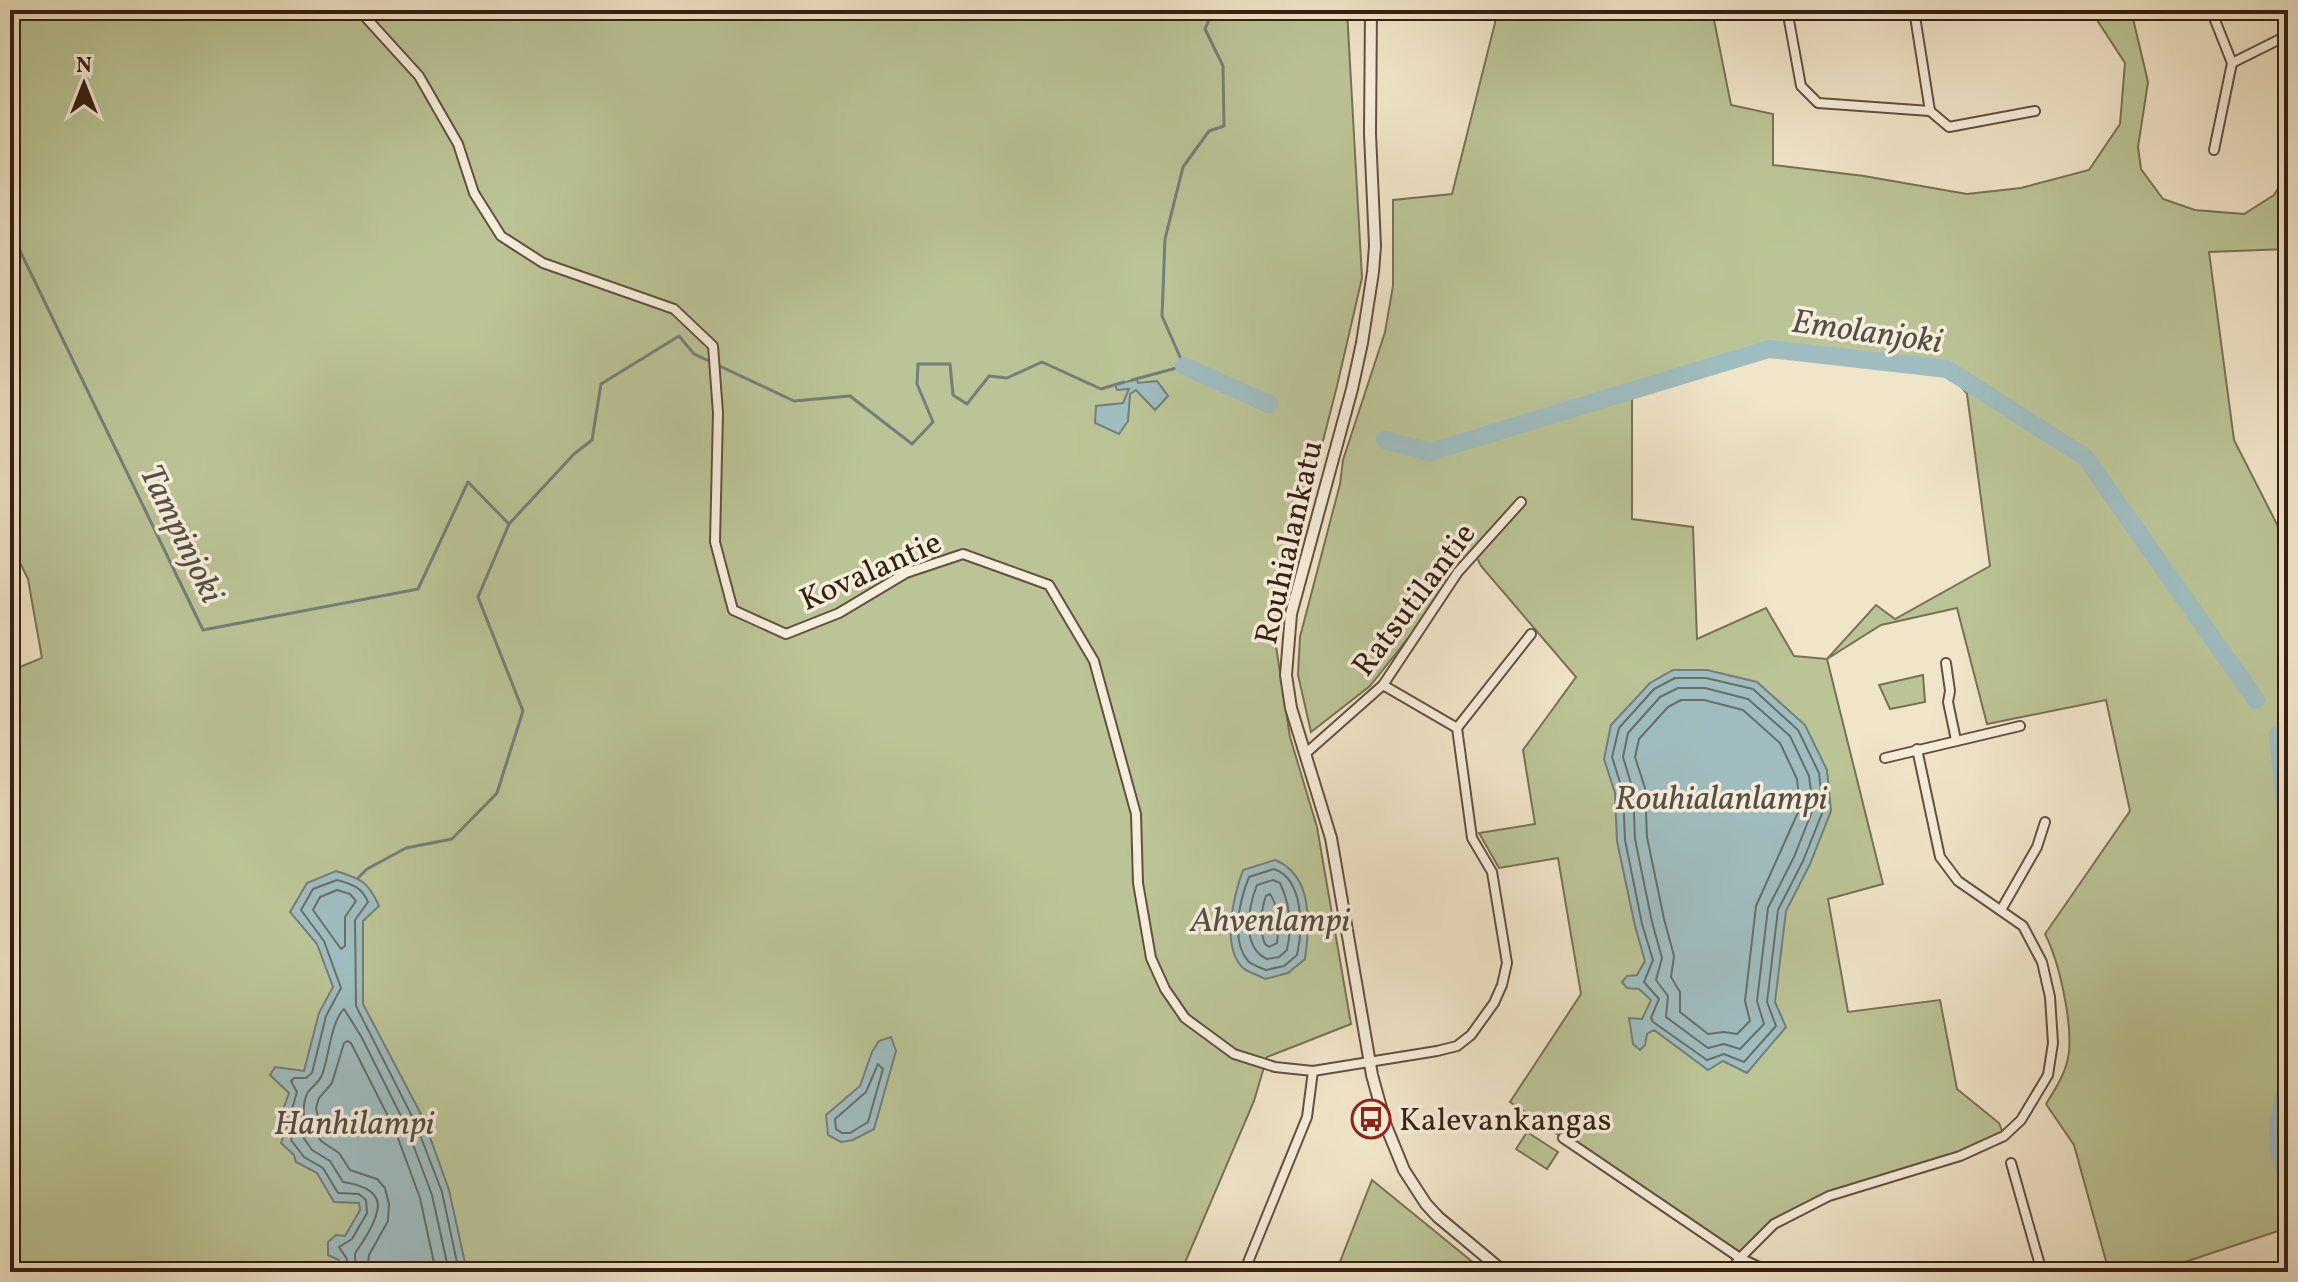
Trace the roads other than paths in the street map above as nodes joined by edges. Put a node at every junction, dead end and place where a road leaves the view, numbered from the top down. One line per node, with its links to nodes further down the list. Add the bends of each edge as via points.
1 (359, 10): 24 (street, Kovalantie, via 419,76 458,144 474,193 501,236 543,263 674,309 713,346 718,413 715,542 733,610 786,634 839,613 906,573 963,554 1049,585 1099,676 1136,814 1138,883 1151,958 1165,989 1185,1018 1234,1054 1275,1067)
2 (1371, 10): 19 (street, Rouhialankatu, via 1375,246 1368,308 1352,389 1287,633 1286,675)
3 (1791, 10): 8 (street, via 1801,86 1818,103)
4 (1914, 10): 8 (street)
5 (2211, 10): 7 (street)
6 (2288, 35): 7 (street)
7 (2232, 63): 10 (street)
8 (1930, 111): 9 (street, via 1949,127)
9 (2035, 111)
10 (2214, 150)
11 (1521, 502): 14 (street, Ratsutilantie, via 1458,572)
12 (1531, 634): 16 (street)
13 (1946, 663): 17 (street)
14 (1383, 685): 16 (street); 19 (street, Ratsutilantie)
15 (2020, 726): 17 (street)
16 (1457, 728): 23 (street, Kovalantie, via 1472,838 1492,872 1507,963 1502,985 1471,1035 1457,1046)
17 (1956, 740): 18 (street)
18 (1917, 749): 20 (street); 22 (street, via 1940,857 1958,881)
19 (1305, 754): 23 (street, Rouhialankatu, via 1331,838)
20 (1885, 758)
21 (2045, 822): 22 (street, via 2037,847)
22 (2001, 910): 27 (street, via 2023,926 2042,962 2050,997 2053,1043 2048,1075 2021,1120 2004,1136 1960,1156 1829,1196 1774,1224)
23 (1370, 1063): 24 (street, Kovalantie); 29 (street, Rouhialankatu, via 1386,1126 1414,1188 1438,1217)
24 (1313, 1071): 28 (street, via 1307,1117)
25 (1563, 1138): 27 (street)
26 (2011, 1163): 32 (street)
27 (1740, 1258): 30 (street); 31 (street)
28 (1244, 1272)
29 (1504, 1272)
30 (1730, 1272)
31 (1770, 1272)
32 (2042, 1272)

